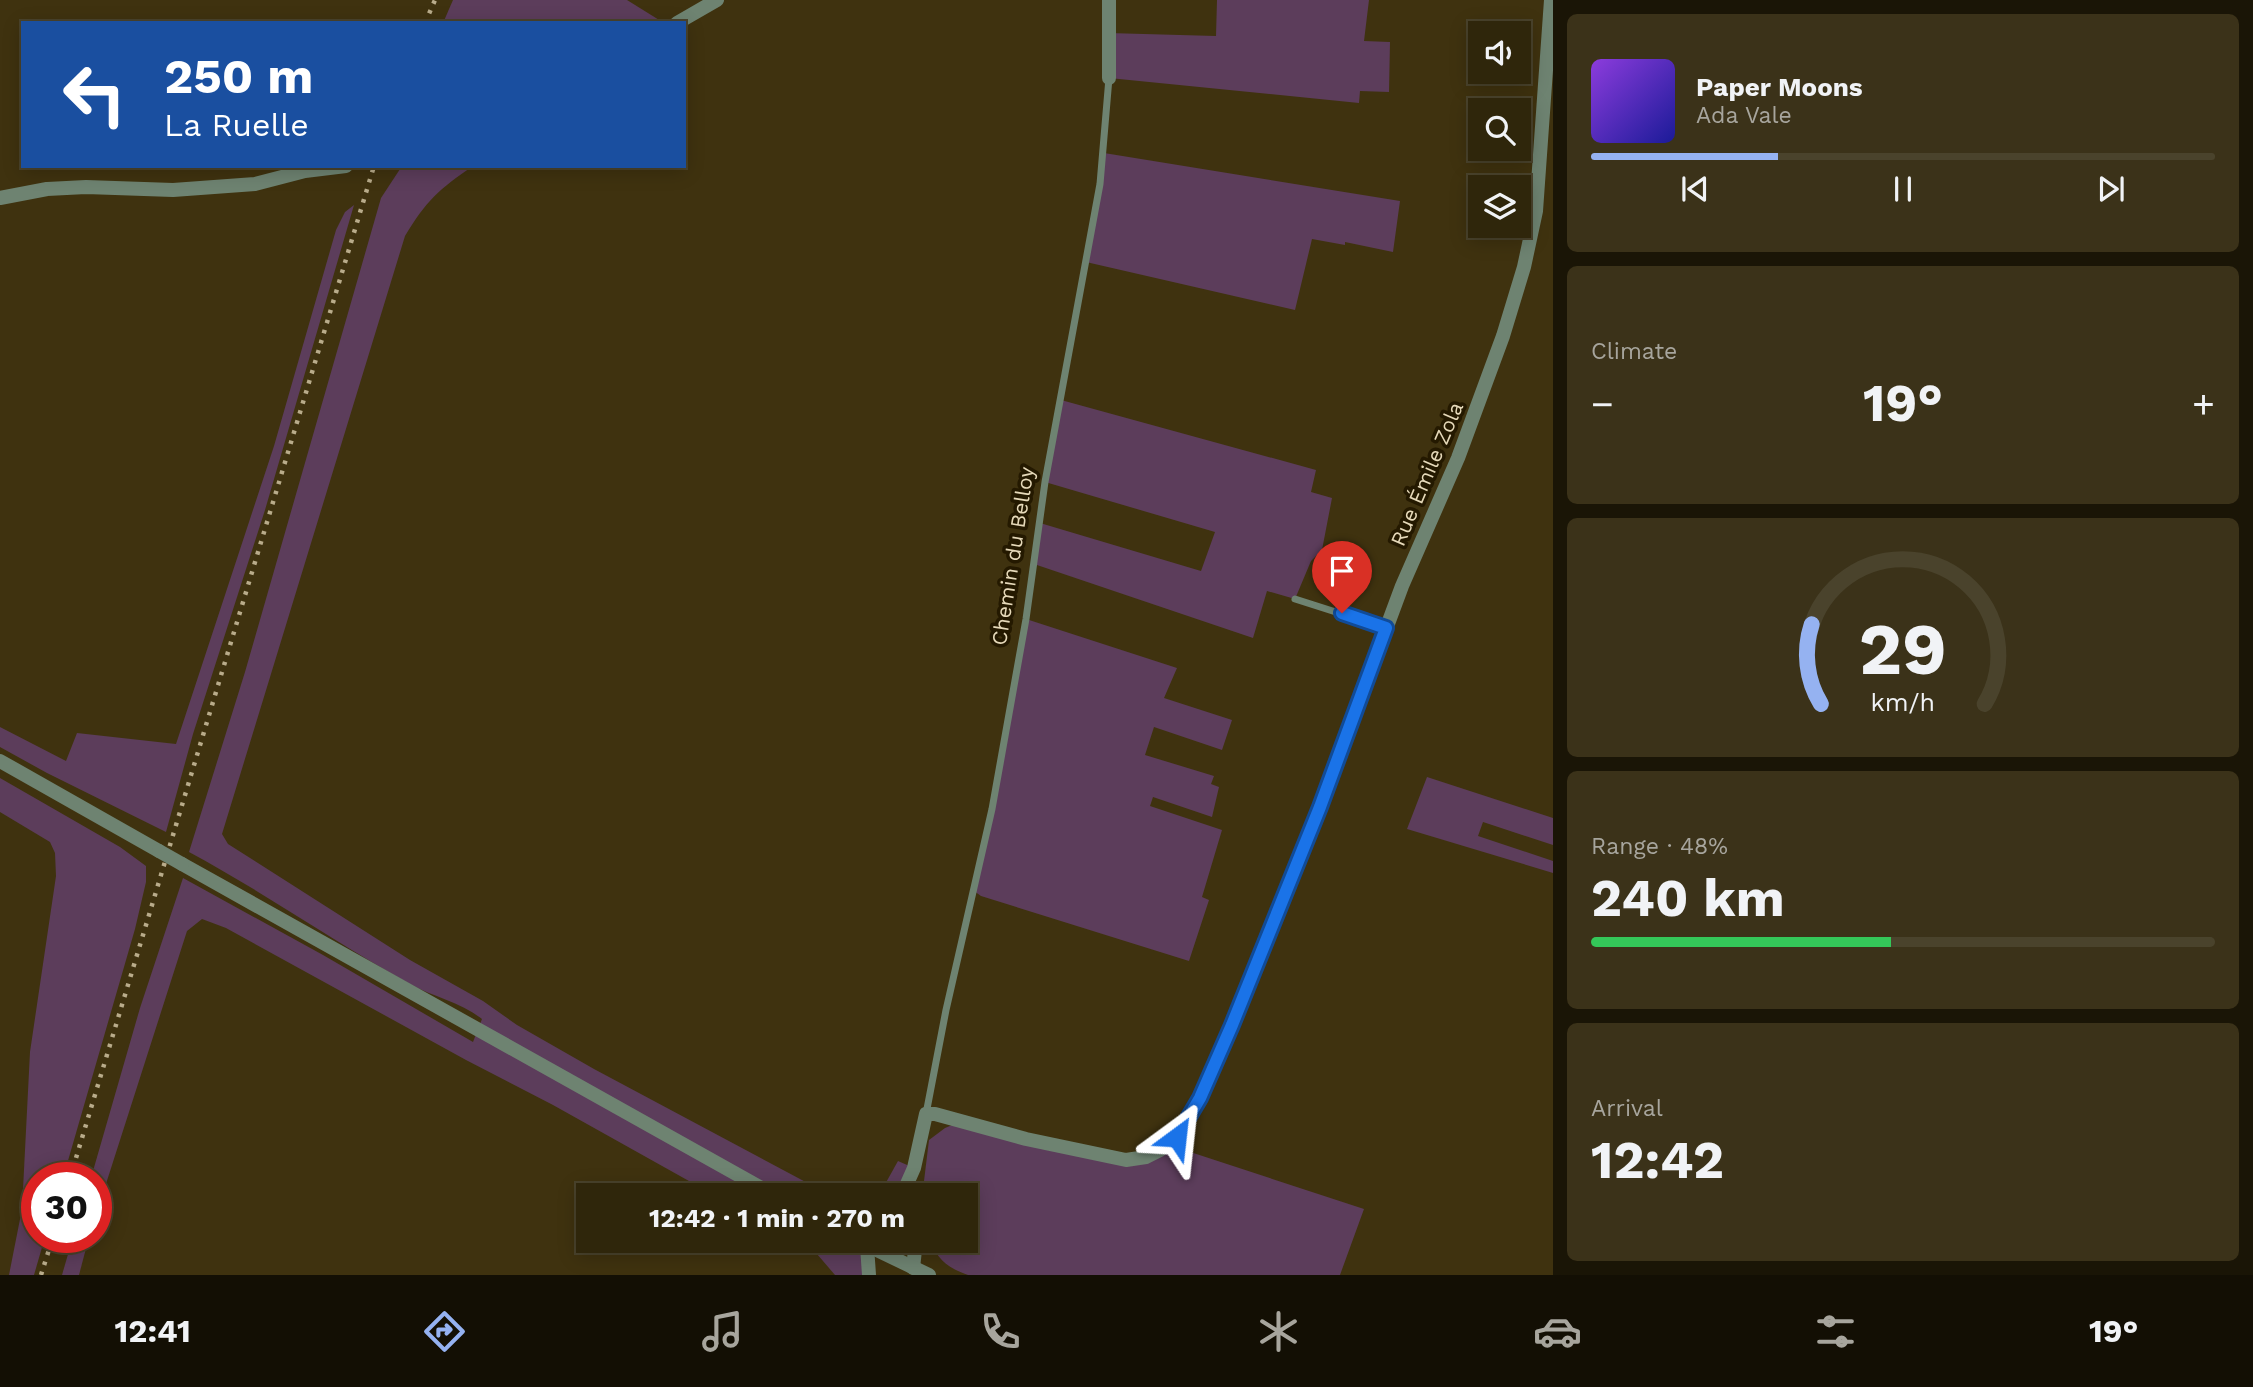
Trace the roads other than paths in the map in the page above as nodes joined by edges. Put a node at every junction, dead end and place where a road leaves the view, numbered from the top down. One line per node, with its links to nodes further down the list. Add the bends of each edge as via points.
1 (717, 0): 4 (street)
2 (1109, 0): 5 (street, Chemin du Belloy)
3 (1551, 0): 9 (street, Rue Émile Zola, via 1537,198 1524,267 1484,391)
4 (680, 21)
5 (1109, 78): 11 (lane, Chemin du Belloy, via 1100,184 1045,482 1026,619 992,809)
6 (330, 168): 7 (street, via 255,184 173,190 47,189)
7 (0, 198)
8 (1295, 599): 9 (lane)
9 (1386, 628): 11 (street, Rue Émile Zola, via 1232,1025 1177,1137 1146,1157 1126,1160)
10 (0, 761): 13 (street, bridge)
11 (926, 1114): 12 (street)
12 (914, 1168): 14 (street); 15 (street)
13 (753, 1183)
14 (907, 1183)
15 (916, 1183)
16 (866, 1253): 20 (street)
17 (882, 1253): 19 (street)
18 (914, 1253): 19 (street)
19 (911, 1272): 21 (street)
20 (869, 1275)
21 (929, 1275)

